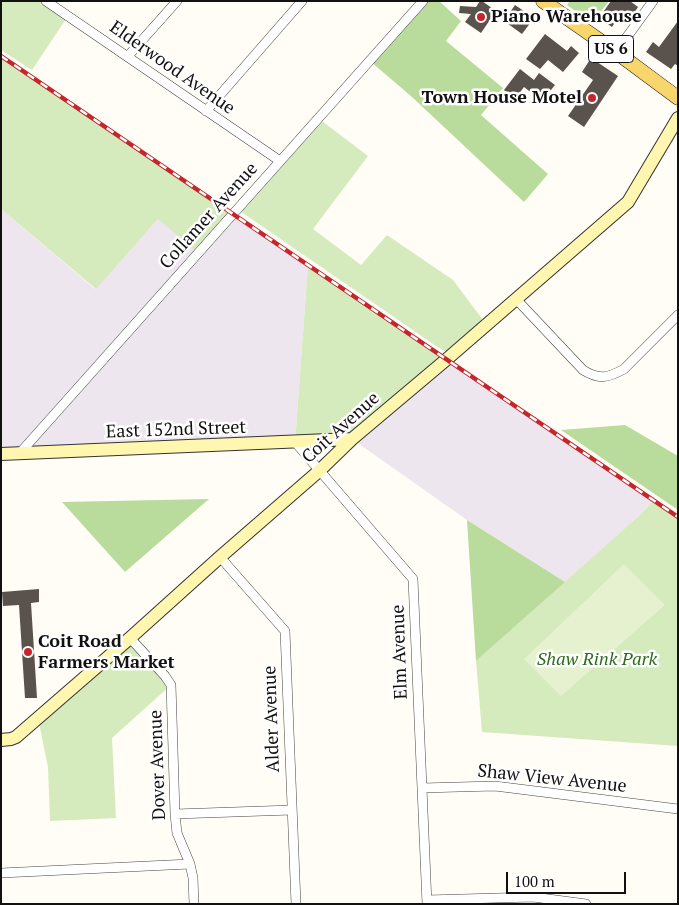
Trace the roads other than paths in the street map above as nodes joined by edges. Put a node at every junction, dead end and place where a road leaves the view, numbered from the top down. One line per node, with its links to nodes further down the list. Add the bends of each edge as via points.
1 (46, 1): 8 (street, Elderwood Avenue)
2 (177, 1): 8 (street)
3 (302, 1): 10 (street)
4 (423, 1): 12 (street, Collamer Avenue)
5 (543, 1): 7 (main road, US 6)
6 (653, 1): 7 (street)
7 (616, 52): 9 (main road, US 6)
8 (128, 56): 10 (street, Elderwood Avenue)
9 (678, 98)
10 (206, 111): 12 (street, Elderwood Avenue)
11 (678, 118): 13 (street, Coit Avenue, via 628,202)
12 (280, 161): 18 (street, Collamer Avenue)
13 (516, 299): 14 (street, via 583,370 600,377 624,369); 15 (street, Coit Avenue)
14 (678, 315)
15 (352, 439): 16 (street, East 152nd Street); 19 (street, Coit Avenue)
16 (295, 442): 18 (street, East 152nd Street); 19 (street, Elm Avenue)
17 (1, 454): 18 (street, East 152nd Street)
18 (19, 454)
19 (319, 471): 20 (street, Coit Avenue); 23 (street, Elm Avenue, via 413,579)
20 (220, 557): 21 (street, Coit Avenue); 25 (street, Alder Avenue, via 285,632)
21 (130, 638): 22 (street, Coit Avenue, via 16,737); 26 (street, Dover Avenue, via 171,685)
22 (1, 740)
23 (422, 788): 24 (street, Shaw View Avenue, via 495,786); 30 (street, Elm Avenue)
24 (678, 809)
25 (292, 810): 26 (street); 32 (street, Alder Avenue)
26 (175, 814): 27 (street, Dover Avenue, via 177,833)
27 (190, 864): 28 (street); 31 (street, Dover Avenue)
28 (1, 874)
29 (499, 901): 30 (street); 33 (street, via 533,897)
30 (427, 902)
31 (194, 904)
32 (296, 904)
33 (586, 904)

